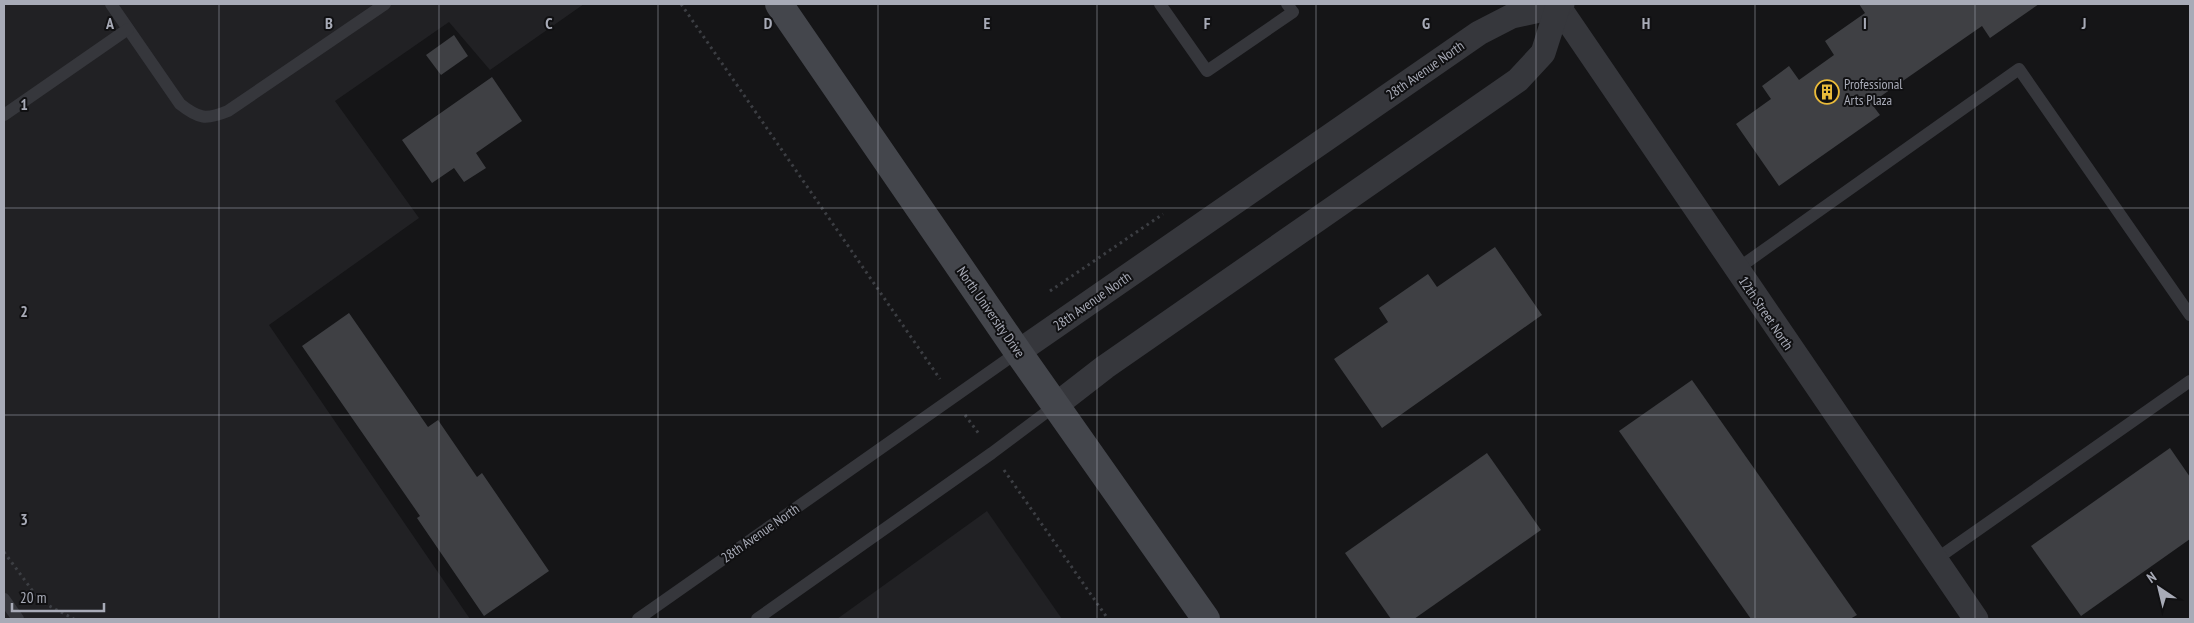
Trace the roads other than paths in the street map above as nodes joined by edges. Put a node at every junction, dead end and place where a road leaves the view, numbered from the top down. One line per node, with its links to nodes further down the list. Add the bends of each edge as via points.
1 (111, 4): 7 (lane)
2 (385, 4): 7 (lane, via 228,111 212,118 195,115 180,104)
3 (778, 4): 11 (main road, North University Drive)
4 (1160, 4): 5 (lane, via 1207,71 1293,12)
5 (1287, 4)
6 (1559, 5): 9 (street, 12th Street North); 11 (street, 28th Avenue North, via 1512,16 1479,33); 13 (street, via 1543,54 1518,80 1104,367)
7 (128, 29): 8 (lane)
8 (4, 115)
9 (1736, 269): 10 (lane, via 2019,70); 14 (street, 12th Street North)
10 (2190, 315)
11 (1018, 352): 13 (main road, North University Drive); 17 (lane, 28th Avenue North)
12 (2190, 381): 14 (lane)
13 (1056, 405): 18 (lane); 19 (main road, North University Drive)
14 (1935, 560): 20 (street, 12th Street North)
15 (4, 598): 16 (lane)
16 (18, 619)
17 (638, 619)
18 (757, 619)
19 (1206, 619)
20 (1976, 619)

